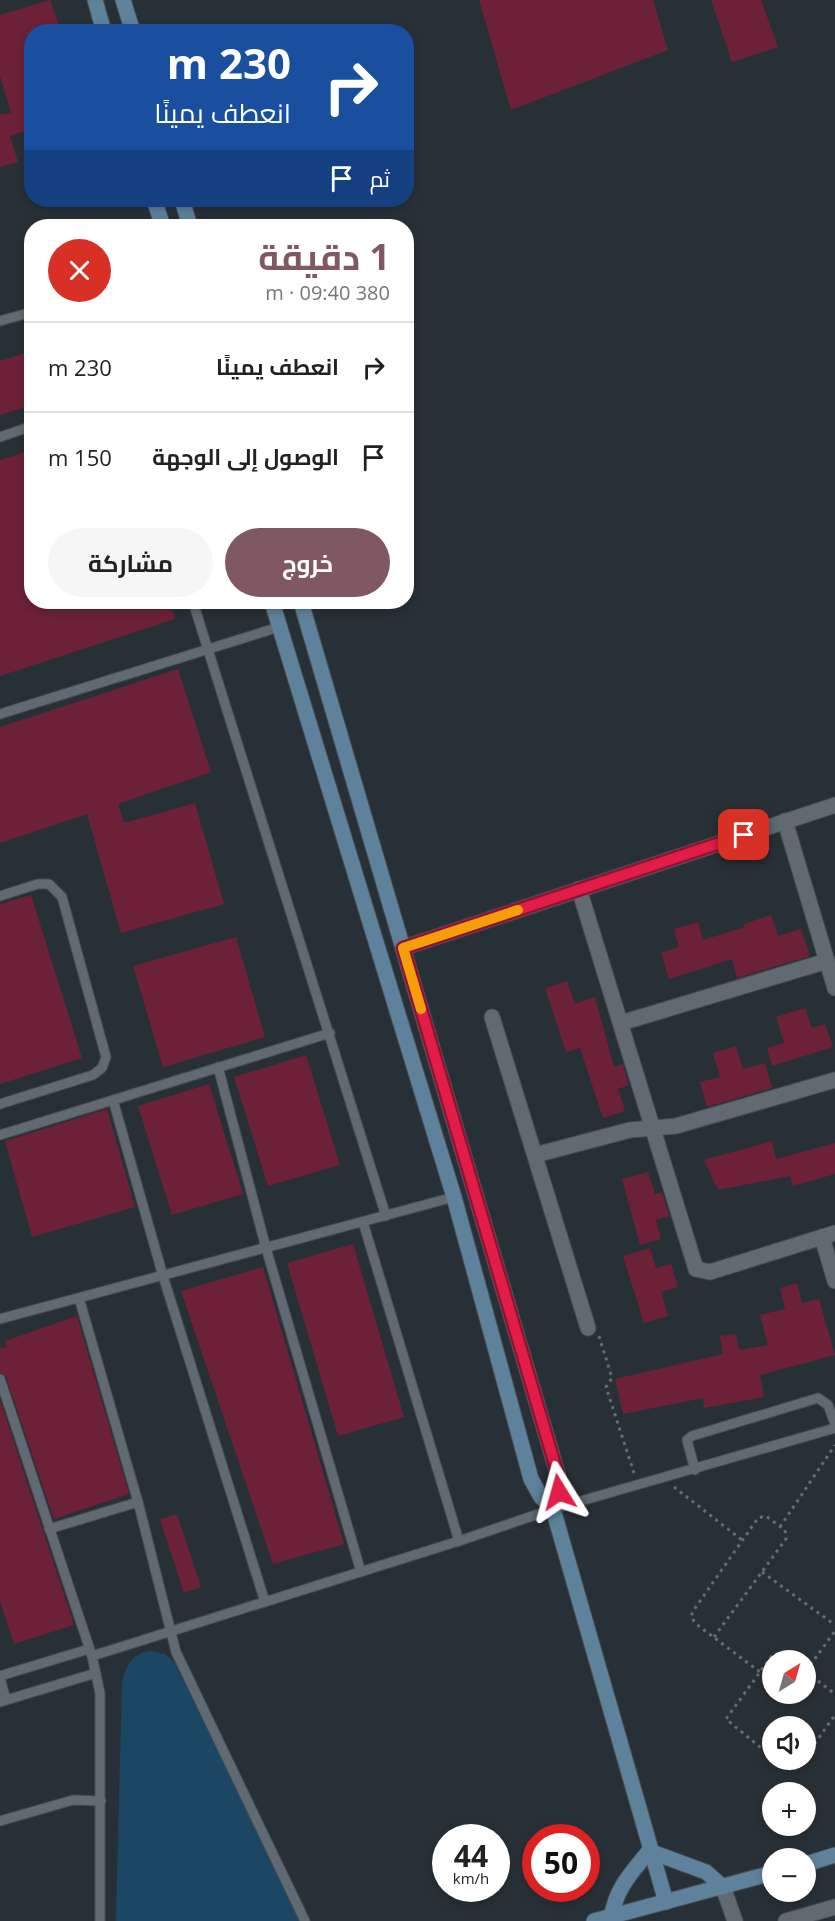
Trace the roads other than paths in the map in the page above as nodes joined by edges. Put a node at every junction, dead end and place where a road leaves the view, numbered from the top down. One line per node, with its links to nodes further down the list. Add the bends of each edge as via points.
1 (95, 0): 3 (main road)
2 (123, 0): 4 (main road)
3 (102, 24)
4 (130, 24)
5 (24, 314): 6 (lane)
6 (0, 321)
7 (24, 429): 8 (lane)
8 (0, 437)
9 (195, 609): 13 (lane)
10 (274, 609): 12 (main road)
11 (303, 609): 19 (main road)
12 (279, 627): 13 (lane); 32 (main road)
13 (208, 649): 14 (lane); 24 (lane)
14 (0, 714)
15 (835, 805): 16 (street)
16 (785, 821): 17 (street); 20 (street)
17 (579, 889): 19 (street); 23 (street)
18 (0, 896): 28 (lane, via 49,884 62,897 106,1057 102,1068 93,1075)
19 (403, 948): 47 (main road, via 558,1475 559,1492)
20 (827, 962): 21 (street); 23 (street)
21 (835, 988)
22 (492, 1017): 31 (street)
23 (621, 1023): 29 (street)
24 (330, 1033): 25 (lane); 33 (lane)
25 (218, 1068): 27 (lane); 36 (lane)
26 (835, 1080): 29 (street, via 676,1126)
27 (112, 1100): 30 (lane); 37 (lane)
28 (0, 1104)
29 (654, 1127): 31 (street); 35 (street, via 693,1264 700,1271 710,1272)
30 (0, 1135)
31 (535, 1155): 41 (street)
32 (454, 1197): 33 (lane); 47 (main road, via 531,1479)
33 (386, 1216): 34 (lane)
34 (363, 1222): 36 (lane); 49 (lane)
35 (828, 1235): 38 (street)
36 (266, 1248): 37 (lane); 50 (lane)
37 (163, 1276): 39 (lane); 51 (lane)
38 (835, 1281)
39 (79, 1298): 40 (lane); 46 (lane)
40 (0, 1319)
41 (588, 1328)
42 (0, 1379): 48 (lane)
43 (835, 1424): 45 (lane, via 828,1405 818,1398 692,1436 686,1446)
44 (835, 1428): 45 (lane)
45 (695, 1470): 47 (lane)
46 (138, 1503): 48 (lane); 52 (lane)
47 (553, 1509): 49 (lane); 59 (main road)
48 (49, 1530): 53 (lane)
49 (459, 1541): 50 (lane)
50 (362, 1572): 51 (lane)
51 (265, 1602): 52 (lane)
52 (170, 1633): 53 (lane); 68 (lane, via 184,1672)
53 (90, 1652): 54 (lane); 55 (lane)
54 (96, 1673): 56 (lane); 57 (lane, via 101,1706)
55 (0, 1677): 56 (lane)
56 (3, 1701)
57 (101, 1801): 58 (lane, via 73,1800); 67 (lane)
58 (0, 1821)
59 (649, 1851): 63 (main road, via 706,1872); 64 (main road); 66 (main road, via 621,1887)
60 (835, 1855): 61 (main road)
61 (816, 1861)
62 (762, 1876): 63 (main road)
63 (723, 1887): 64 (main road); 70 (street)
64 (666, 1902): 66 (main road)
65 (835, 1907): 71 (street)
66 (612, 1916): 69 (main road)
67 (100, 1921)
68 (304, 1921)
69 (594, 1921)
70 (735, 1921)
71 (786, 1921)

